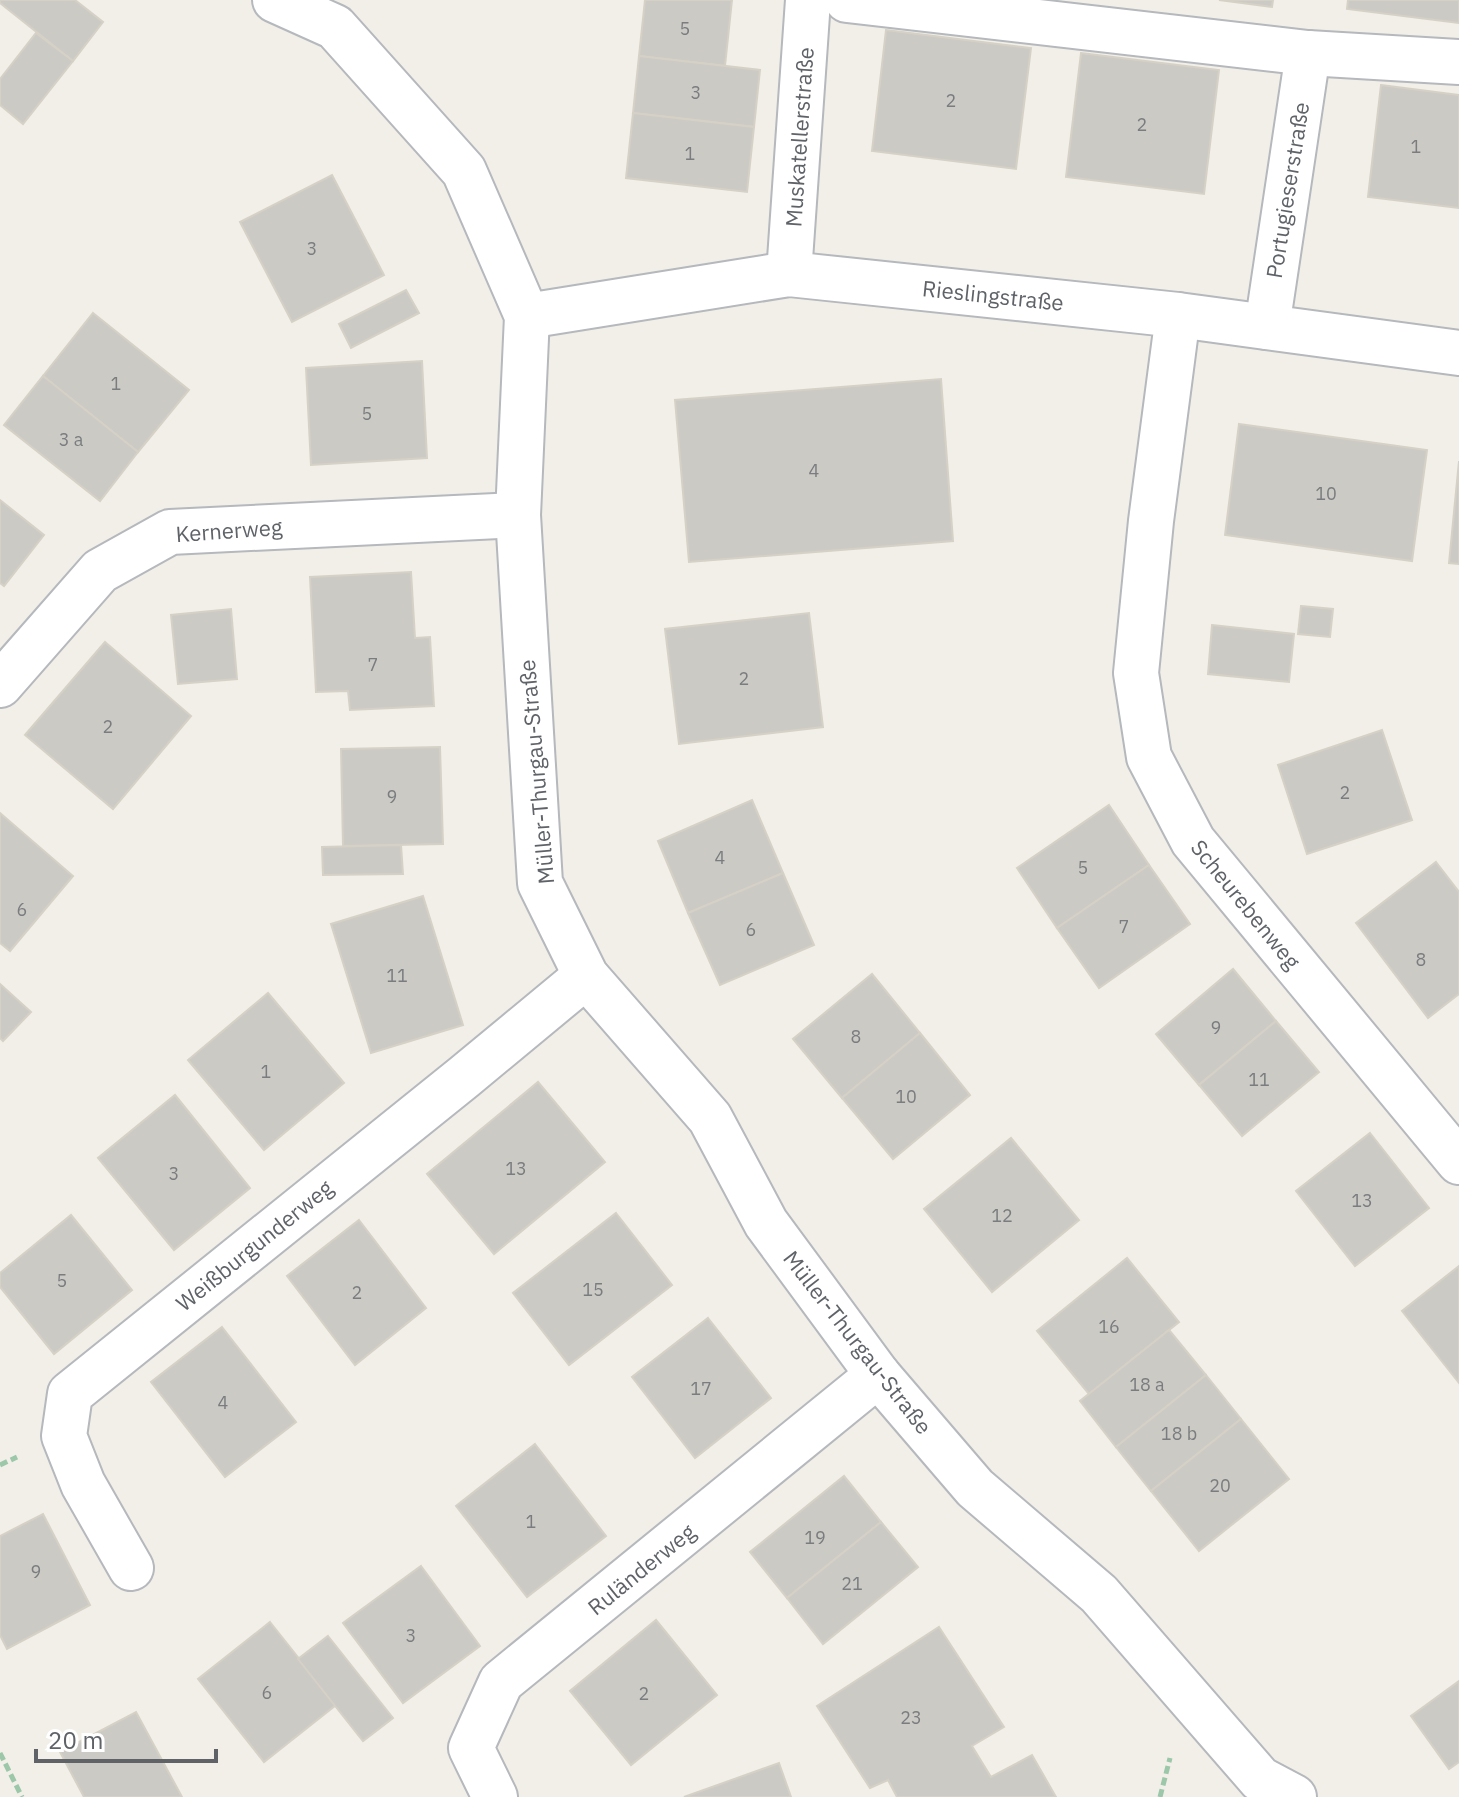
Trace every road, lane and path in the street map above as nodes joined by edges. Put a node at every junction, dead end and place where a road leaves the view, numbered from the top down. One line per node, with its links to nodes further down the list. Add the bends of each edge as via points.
1 (275, 0): 8 (street, Müller-Thurgau-Straße, via 335,27 464,171)
2 (808, 0): 6 (street, Muskatellerstraße)
3 (847, 0): 4 (street)
4 (1308, 53): 5 (street); 9 (street, Portugieserstraße)
5 (1459, 62)
6 (789, 274): 7 (street, Rieslingstraße); 8 (street, Rieslingstraße)
7 (1178, 315): 9 (street, Rieslingstraße); 14 (street, Scheurebenweg, via 1136,673 1149,757 1193,841)
8 (527, 316): 11 (street, Müller-Thurgau-Straße)
9 (1267, 327): 10 (street, Rieslingstraße)
10 (1459, 353)
11 (518, 515): 12 (street, Kernerweg, via 170,532 100,571); 13 (street, Müller-Thurgau-Straße, via 540,883)
12 (0, 685)
13 (586, 976): 15 (street, Müller-Thurgau-Straße, via 710,1118 766,1223); 16 (street, Weißburgunderweg, via 70,1394 64,1436 83,1484)
14 (1459, 1162)
15 (878, 1375): 19 (street, Ruländerweg, via 501,1682 471,1748); 20 (street, Müller-Thurgau-Straße, via 975,1488 1099,1594 1260,1779)
16 (131, 1568)
17 (0, 1753): 18 (path)
18 (22, 1797)
19 (495, 1797)
20 (1294, 1797)

